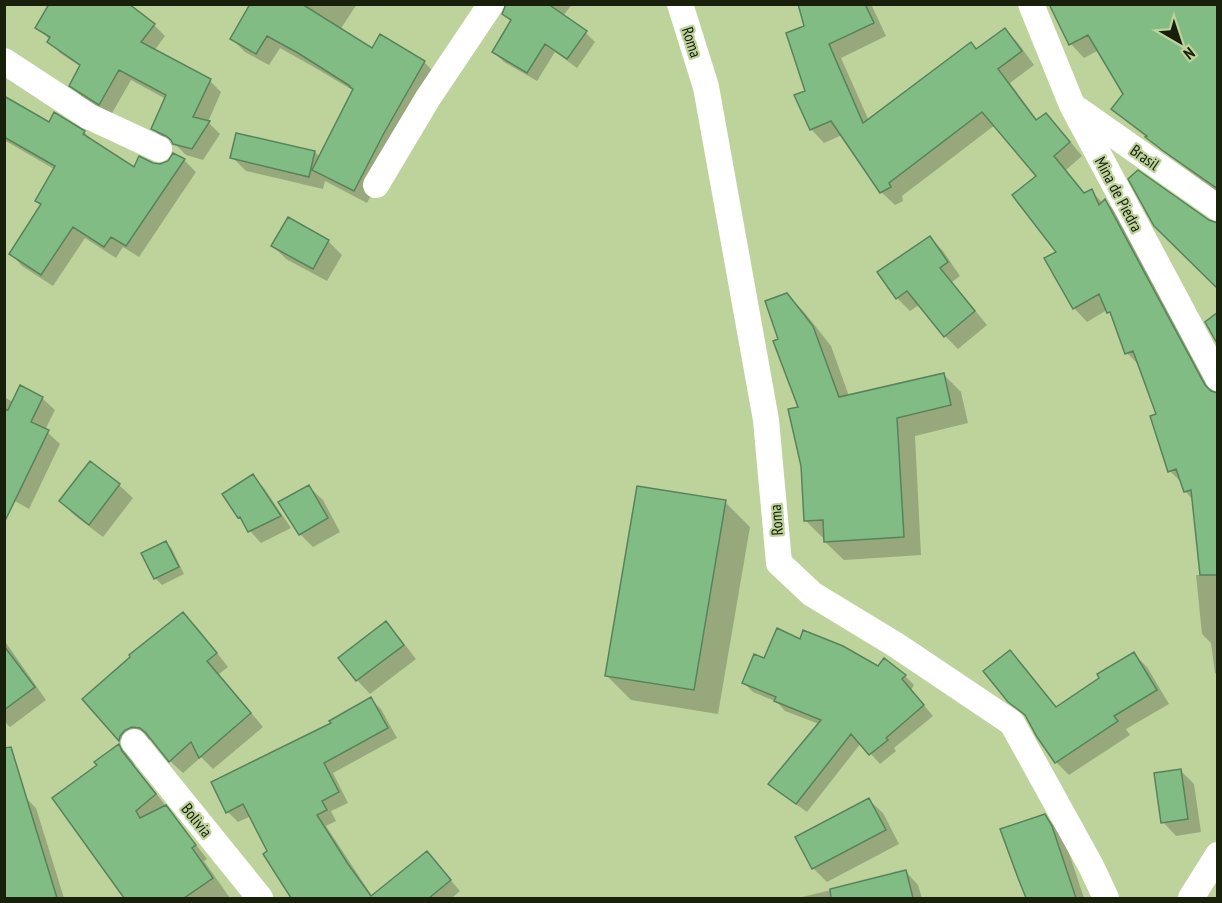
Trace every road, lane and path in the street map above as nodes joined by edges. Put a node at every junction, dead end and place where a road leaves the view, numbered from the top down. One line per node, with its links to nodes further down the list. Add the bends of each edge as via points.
1 (491, 4): 7 (street)
2 (680, 4): 13 (street, Roma, via 706,87 766,420 779,563 812,594 1012,723)
3 (1031, 4): 5 (street, Mina de Piedra)
4 (4, 61): 6 (street, via 88,116)
5 (1072, 105): 8 (street, Brasil); 9 (street, Mina de Piedra)
6 (159, 149)
7 (376, 185)
8 (1218, 208)
9 (1218, 378)
10 (134, 742): 12 (street, Bolivia)
11 (1218, 855): 14 (street)
12 (260, 898)
13 (1106, 898)
14 (1191, 898)

